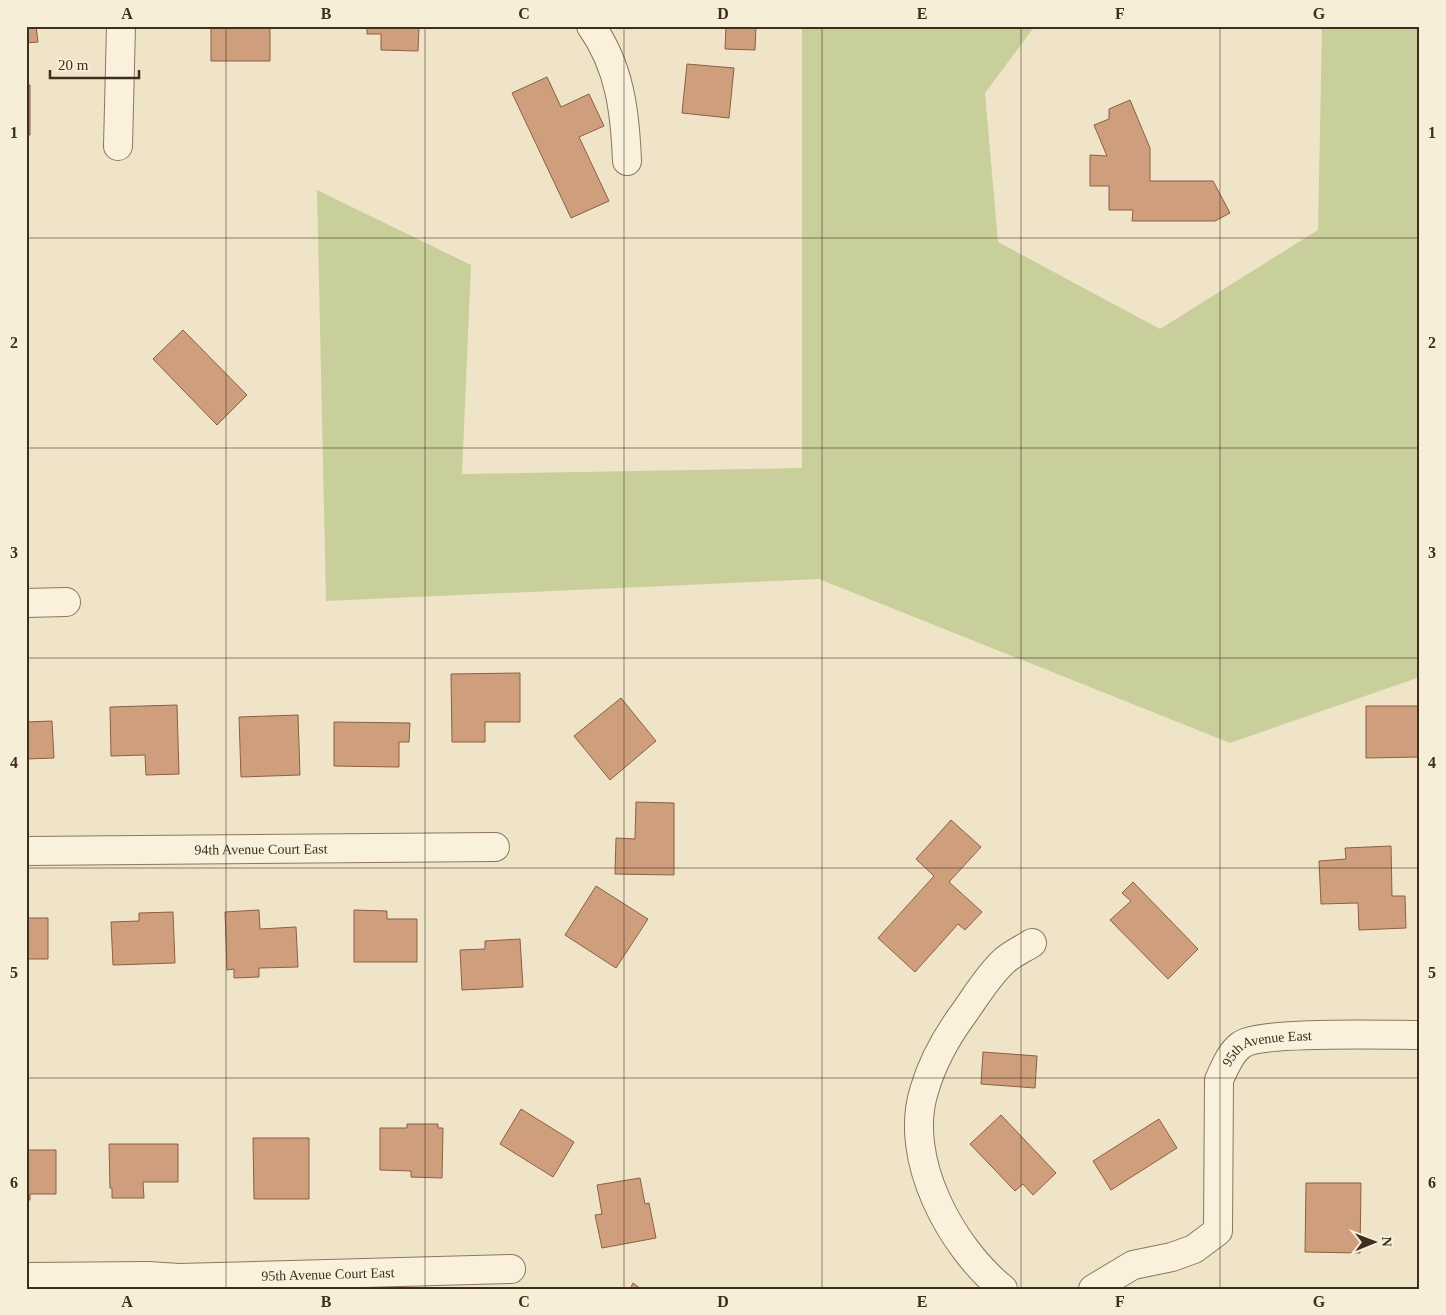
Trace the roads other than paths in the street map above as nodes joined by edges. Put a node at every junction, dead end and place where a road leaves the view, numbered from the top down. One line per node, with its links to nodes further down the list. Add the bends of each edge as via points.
1 (121, 26): 3 (street)
2 (591, 26): 4 (street, via 612,64 622,97)
3 (118, 146)
4 (627, 161)
5 (66, 602): 6 (street)
6 (26, 603)
7 (495, 847): 8 (street, 94th Avenue Court East)
8 (26, 851)
9 (1032, 943): 14 (street, via 1004,961 952,1030 923,1092 920,1123 922,1157 948,1224 971,1258)
10 (1420, 1035): 15 (street, 95th Avenue East, via 1284,1036 1255,1039 1240,1045 1218,1080 1218,1231 1194,1249 1172,1258 1133,1265)
11 (511, 1269): 13 (street, 95th Avenue Court East)
12 (26, 1277): 13 (street, 95th Avenue Court East, via 148,1276)
13 (179, 1284)
14 (1003, 1289)
15 (1093, 1289)

